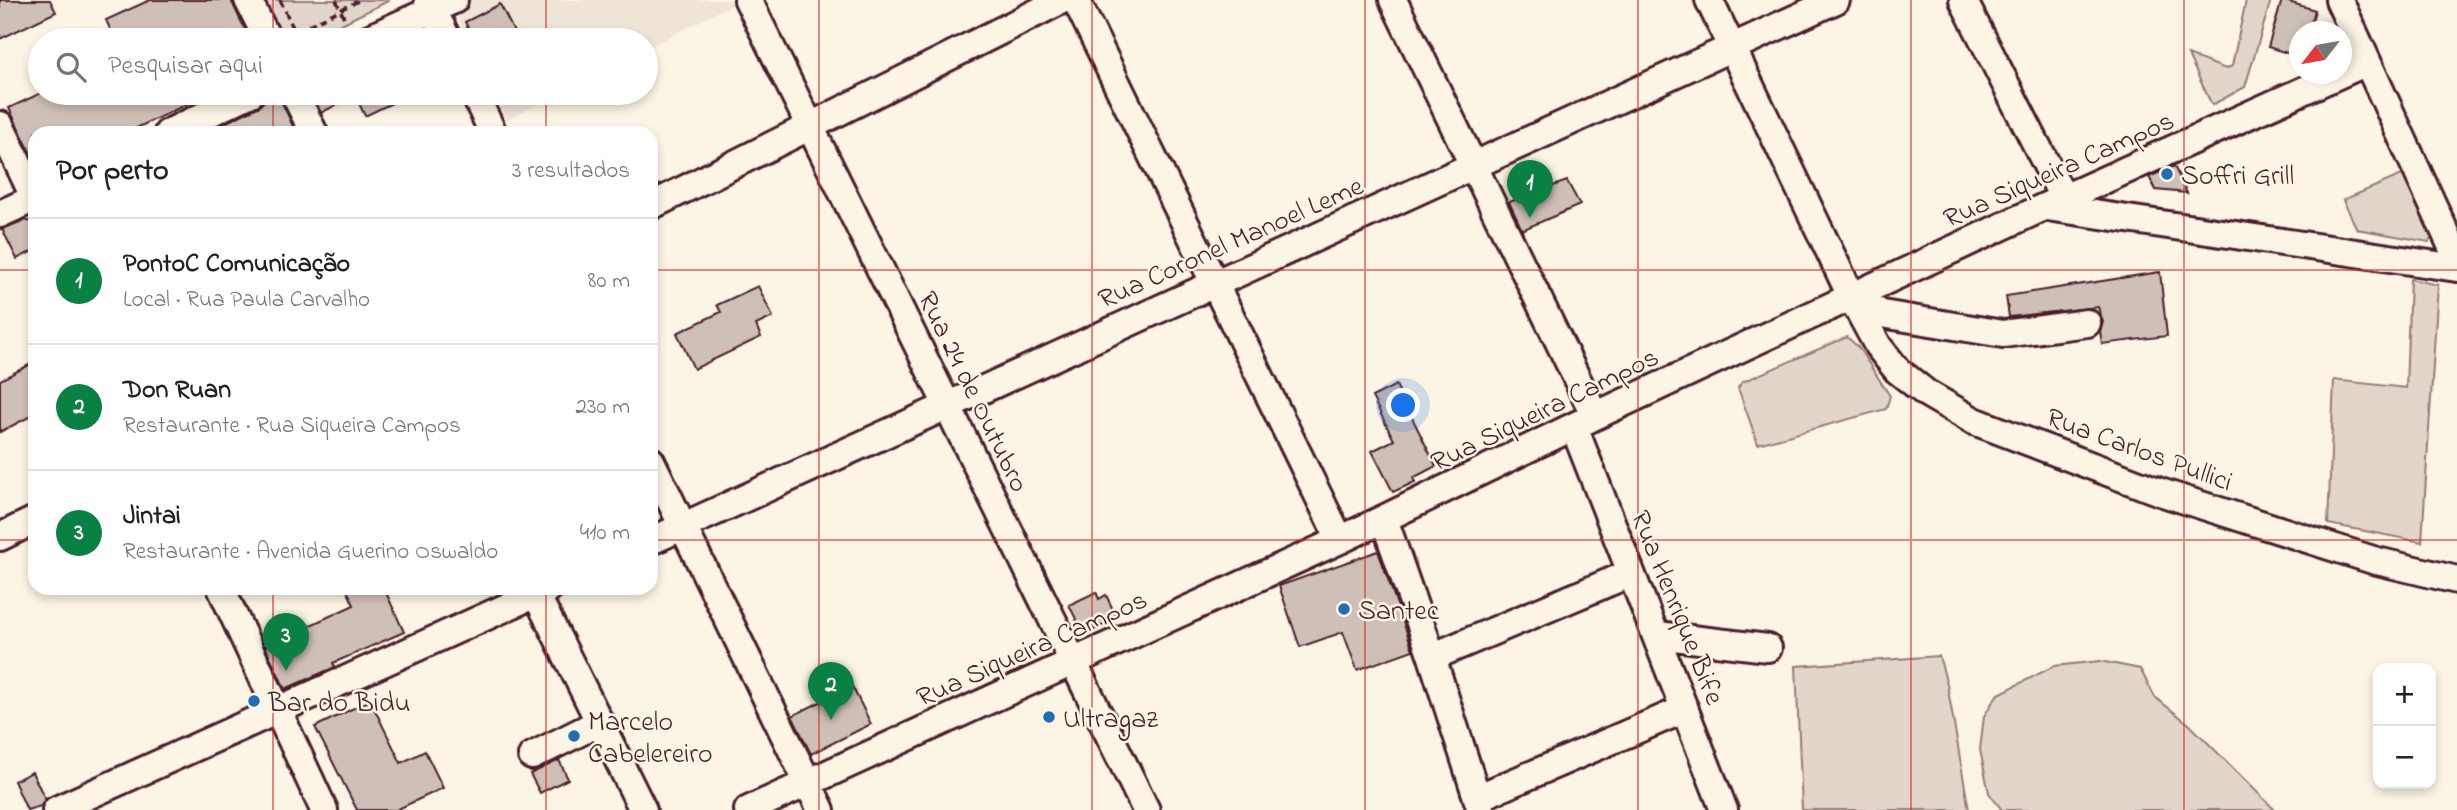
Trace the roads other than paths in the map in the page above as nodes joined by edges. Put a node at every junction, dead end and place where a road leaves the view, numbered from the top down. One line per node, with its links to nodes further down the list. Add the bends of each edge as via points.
1 (248, 0): 11 (street)
2 (748, 0): 23 (street, Rua 24 de Outubro)
3 (1062, 0): 23 (street)
4 (1076, 0): 32 (street)
5 (1393, 0): 24 (street, Rua Henrique Bife)
6 (1709, 0): 14 (street, Rua Carlos Pullici)
7 (1836, 0): 14 (street, Rua Coronel Manoel Leme)
8 (1963, 0): 28 (street)
9 (2339, 0): 15 (street)
10 (438, 3): 12 (street); 13 (street)
11 (262, 28)
12 (389, 28)
13 (445, 28)
14 (1732, 48): 24 (street, Rua Coronel Manoel Leme); 33 (street, Rua Carlos Pullici)
15 (2367, 62): 28 (street, Rua Siqueira Campos); 30 (street)
16 (226, 105): 20 (street)
17 (300, 105): 21 (street)
18 (480, 105): 22 (street)
19 (0, 125): 25 (street)
20 (183, 126)
21 (310, 126)
22 (490, 126)
23 (809, 126): 27 (street); 35 (street, Rua 24 de Outubro)
24 (1475, 166): 32 (street, Rua Coronel Manoel Leme); 36 (street, Rua Henrique Bife)
25 (28, 183)
26 (28, 201): 29 (street)
27 (658, 202)
28 (2054, 203): 31 (street); 33 (street, Rua Siqueira Campos)
29 (0, 214)
30 (2457, 258)
31 (2457, 268)
32 (1213, 282): 35 (street, Rua Coronel Manoel Leme); 43 (street)
33 (1852, 298): 34 (street, via 1882,314 2003,334); 36 (street, Rua Siqueira Campos); 45 (street, Rua Carlos Pullici, via 1897,370 1974,421 2160,492 2373,560)
34 (2087, 323)
35 (947, 405): 40 (street, Rua Coronel Manoel Leme); 52 (street, Rua 24 de Outubro)
36 (1585, 422): 38 (street, Rua Siqueira Campos); 44 (street, Rua Henrique Bife)
37 (658, 476): 40 (street)
38 (1384, 519): 43 (street, Rua Siqueira Campos); 51 (street)
39 (28, 523): 41 (street)
40 (682, 527): 42 (street, Rua Coronel Manoel Leme); 57 (street)
41 (0, 537)
42 (658, 538)
43 (1340, 540): 52 (street, Rua Siqueira Campos)
44 (1631, 573): 49 (street, Rua Henrique Bife); 51 (street)
45 (2457, 580)
46 (224, 595): 54 (street)
47 (529, 595): 54 (street)
48 (542, 595): 55 (street)
49 (1657, 635): 50 (street); 53 (street, Rua Henrique Bife)
50 (1768, 648)
51 (1432, 657): 58 (street)
52 (1074, 662): 57 (street, Rua Siqueira Campos); 64 (street, Rua 24 de Outubro)
53 (1685, 709): 58 (street); 65 (street, Rua Henrique Bife)
54 (279, 710): 59 (street); 60 (street)
55 (600, 722): 56 (street); 61 (street)
56 (532, 756)
57 (808, 783): 62 (street, Rua Siqueira Campos); 63 (street)
58 (1479, 804)
59 (56, 810)
60 (324, 810)
61 (643, 810)
62 (748, 810)
63 (821, 810)
64 (1146, 810)
65 (1724, 810)

